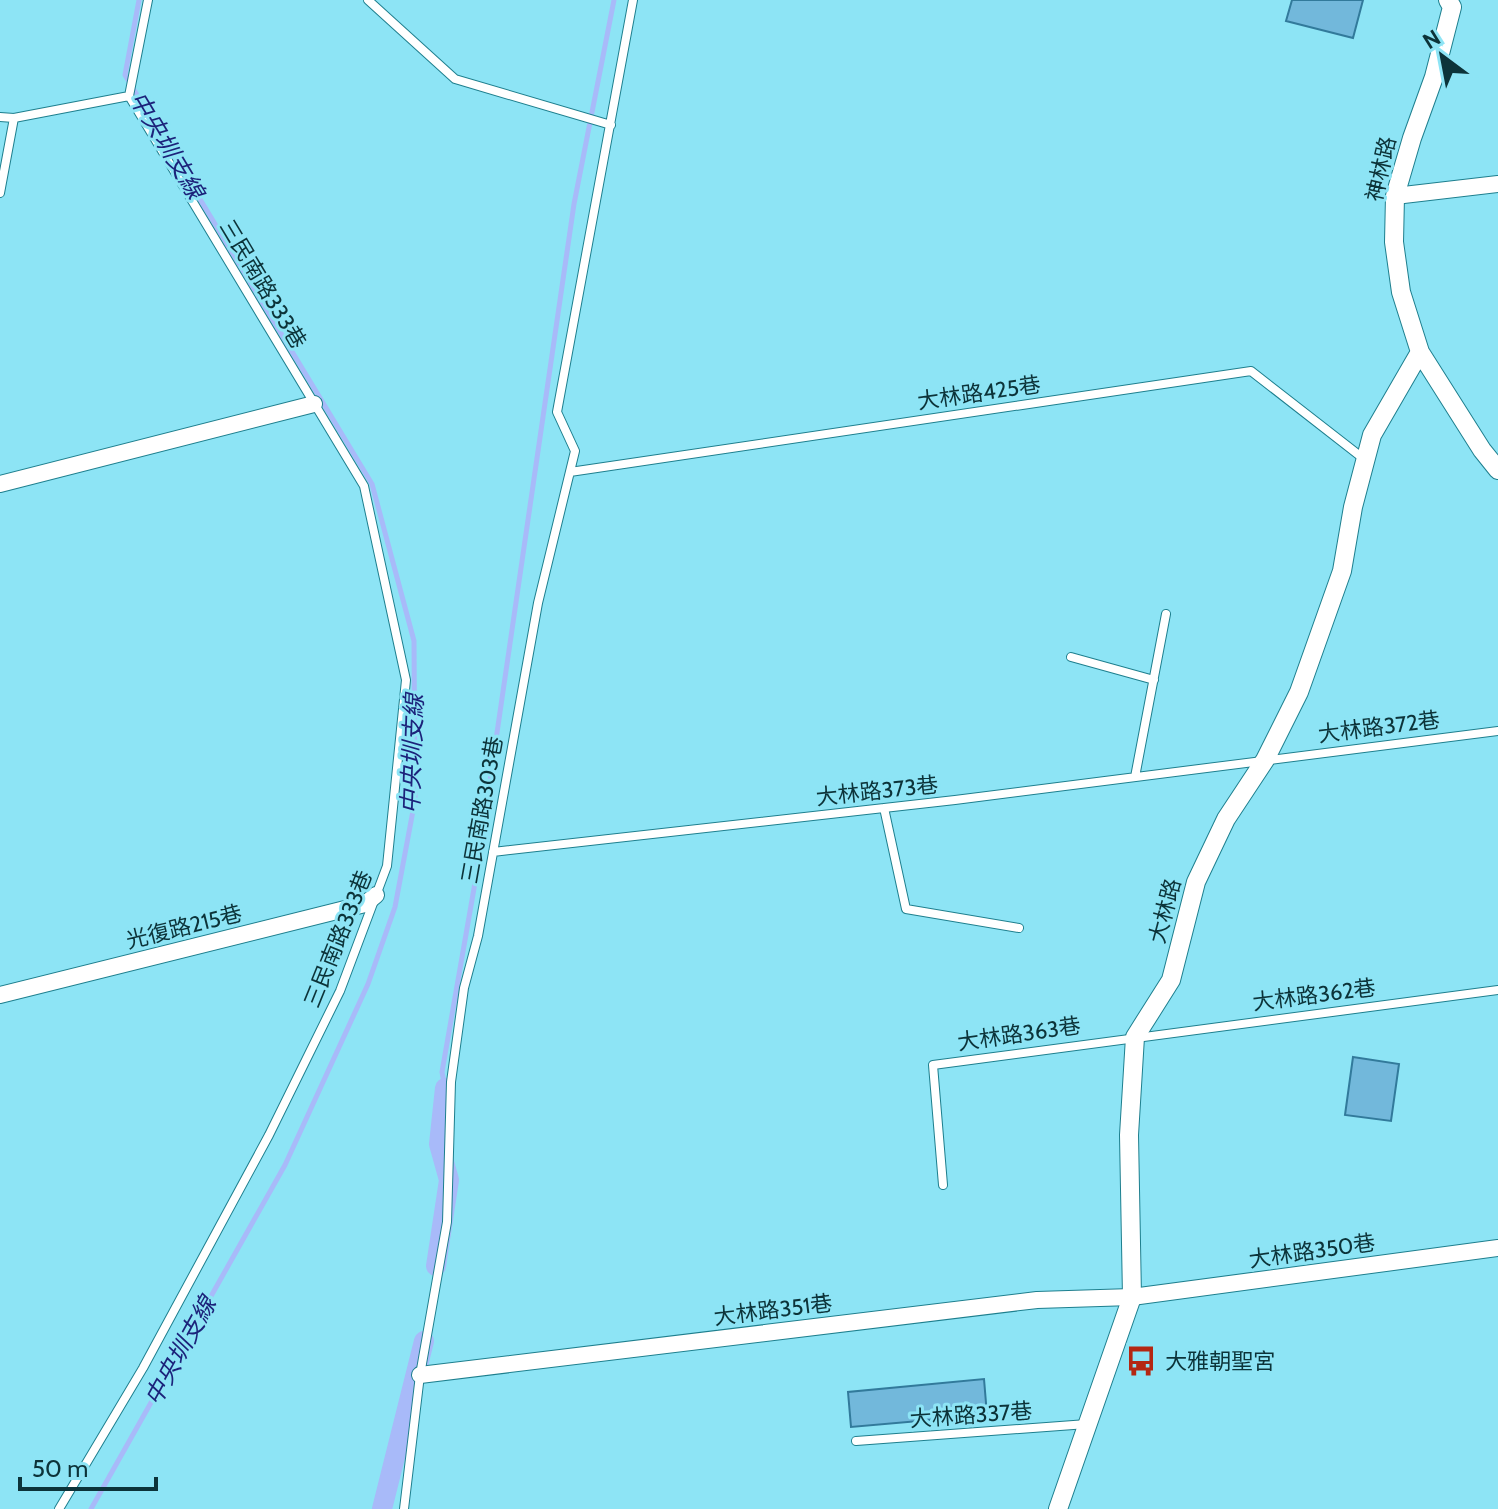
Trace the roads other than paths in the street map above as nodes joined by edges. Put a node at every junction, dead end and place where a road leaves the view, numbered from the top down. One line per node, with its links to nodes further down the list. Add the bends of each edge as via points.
1 (148, 0): 5 (lane)
2 (368, 0): 8 (lane, via 455,79)
3 (633, 0): 8 (lane, 三民南路303巷)
4 (1452, 2): 11 (street, 神林路)
5 (129, 96): 7 (lane); 13 (lane, 三民南路333巷)
6 (0, 117): 7 (lane)
7 (14, 118): 10 (lane)
8 (611, 125): 16 (lane, 三民南路303巷, via 557,412 575,451)
9 (1498, 184): 11 (street)
10 (0, 193)
11 (1395, 196): 12 (street, 神林路, via 1401,292)
12 (1420, 352): 14 (street, 大林路, via 1372,435); 15 (street, 神林路)
13 (314, 404): 17 (street); 26 (lane, 三民南路333巷, via 364,486 406,680 387,866)
14 (1364, 460): 16 (lane, 大林路425巷, via 1251,371); 22 (street, 大林路, via 1342,571 1299,692)
15 (1498, 470)
16 (570, 472): 25 (lane, 三民南路303巷, via 538,603)
17 (0, 484)
18 (1166, 614): 20 (lane)
19 (1071, 657): 20 (lane)
20 (1154, 680): 23 (lane)
21 (1498, 731): 22 (lane, 大林路372巷)
22 (1265, 760): 23 (lane, 大林路373巷); 30 (street, 大林路, via 1226,819 1196,882 1171,980)
23 (1135, 777): 24 (lane, 大林路373巷)
24 (884, 808): 25 (lane, 大林路373巷); 27 (lane, via 906,909)
25 (493, 852): 34 (lane, 三民南路303巷, via 464,988 451,1082 447,1222)
26 (376, 895): 29 (street, 光復路215巷, via 365,904); 37 (lane, 三民南路333巷, via 340,991 269,1135 143,1368)
27 (1019, 928)
28 (1498, 990): 30 (lane, 大林路362巷)
29 (0, 995)
30 (1135, 1037): 31 (lane, 大林路363巷, via 933,1065); 33 (street, 大林路, via 1129,1135)
31 (943, 1185)
32 (1498, 1248): 33 (street, 大林路350巷)
33 (1132, 1297): 34 (street, 大林路351巷, via 1037,1300); 35 (street, 大林路)
34 (420, 1375): 38 (lane, 三民南路303巷)
35 (1088, 1424): 36 (lane, 大林路337巷); 39 (street, 大林路)
36 (856, 1441)
37 (59, 1509)
38 (404, 1509)
39 (1058, 1509)

